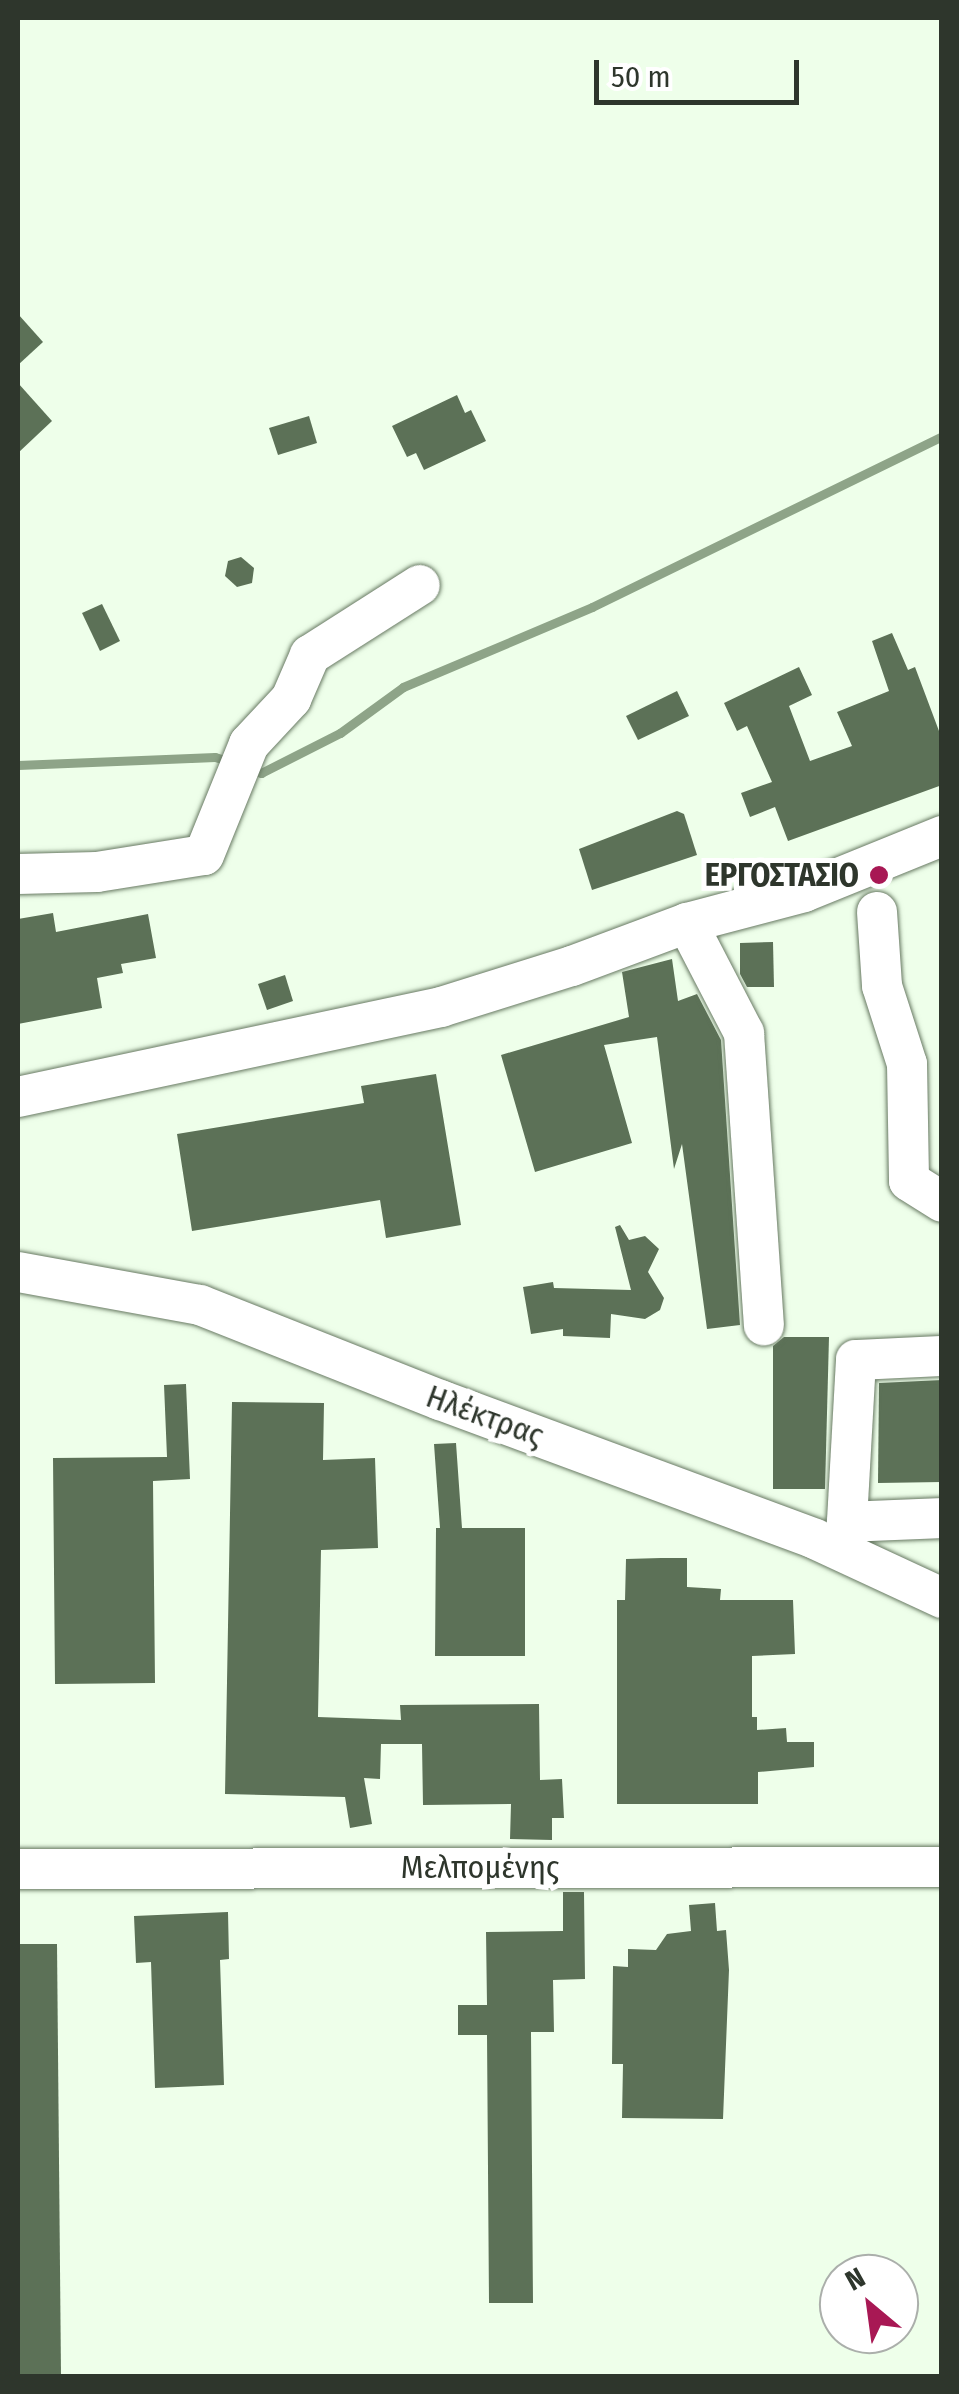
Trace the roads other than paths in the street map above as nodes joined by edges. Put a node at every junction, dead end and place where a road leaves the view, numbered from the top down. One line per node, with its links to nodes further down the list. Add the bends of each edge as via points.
1 (420, 586): 3 (street, via 310,655 290,699 249,744 204,855 96,872)
2 (942, 836): 5 (street, via 804,892)
3 (18, 874)
4 (877, 912): 7 (street, via 882,986 907,1064 909,1181)
5 (687, 924): 6 (street, via 441,1007); 9 (street, via 744,1033)
6 (18, 1096)
7 (942, 1202)
8 (18, 1272): 12 (street, Ηλέκτρας, via 200,1305 815,1539)
9 (764, 1325)
10 (942, 1356): 11 (street, via 856,1360 847,1522)
11 (942, 1518)
12 (942, 1598)
13 (942, 1867): 14 (street, Μελπομένης)
14 (18, 1868)

